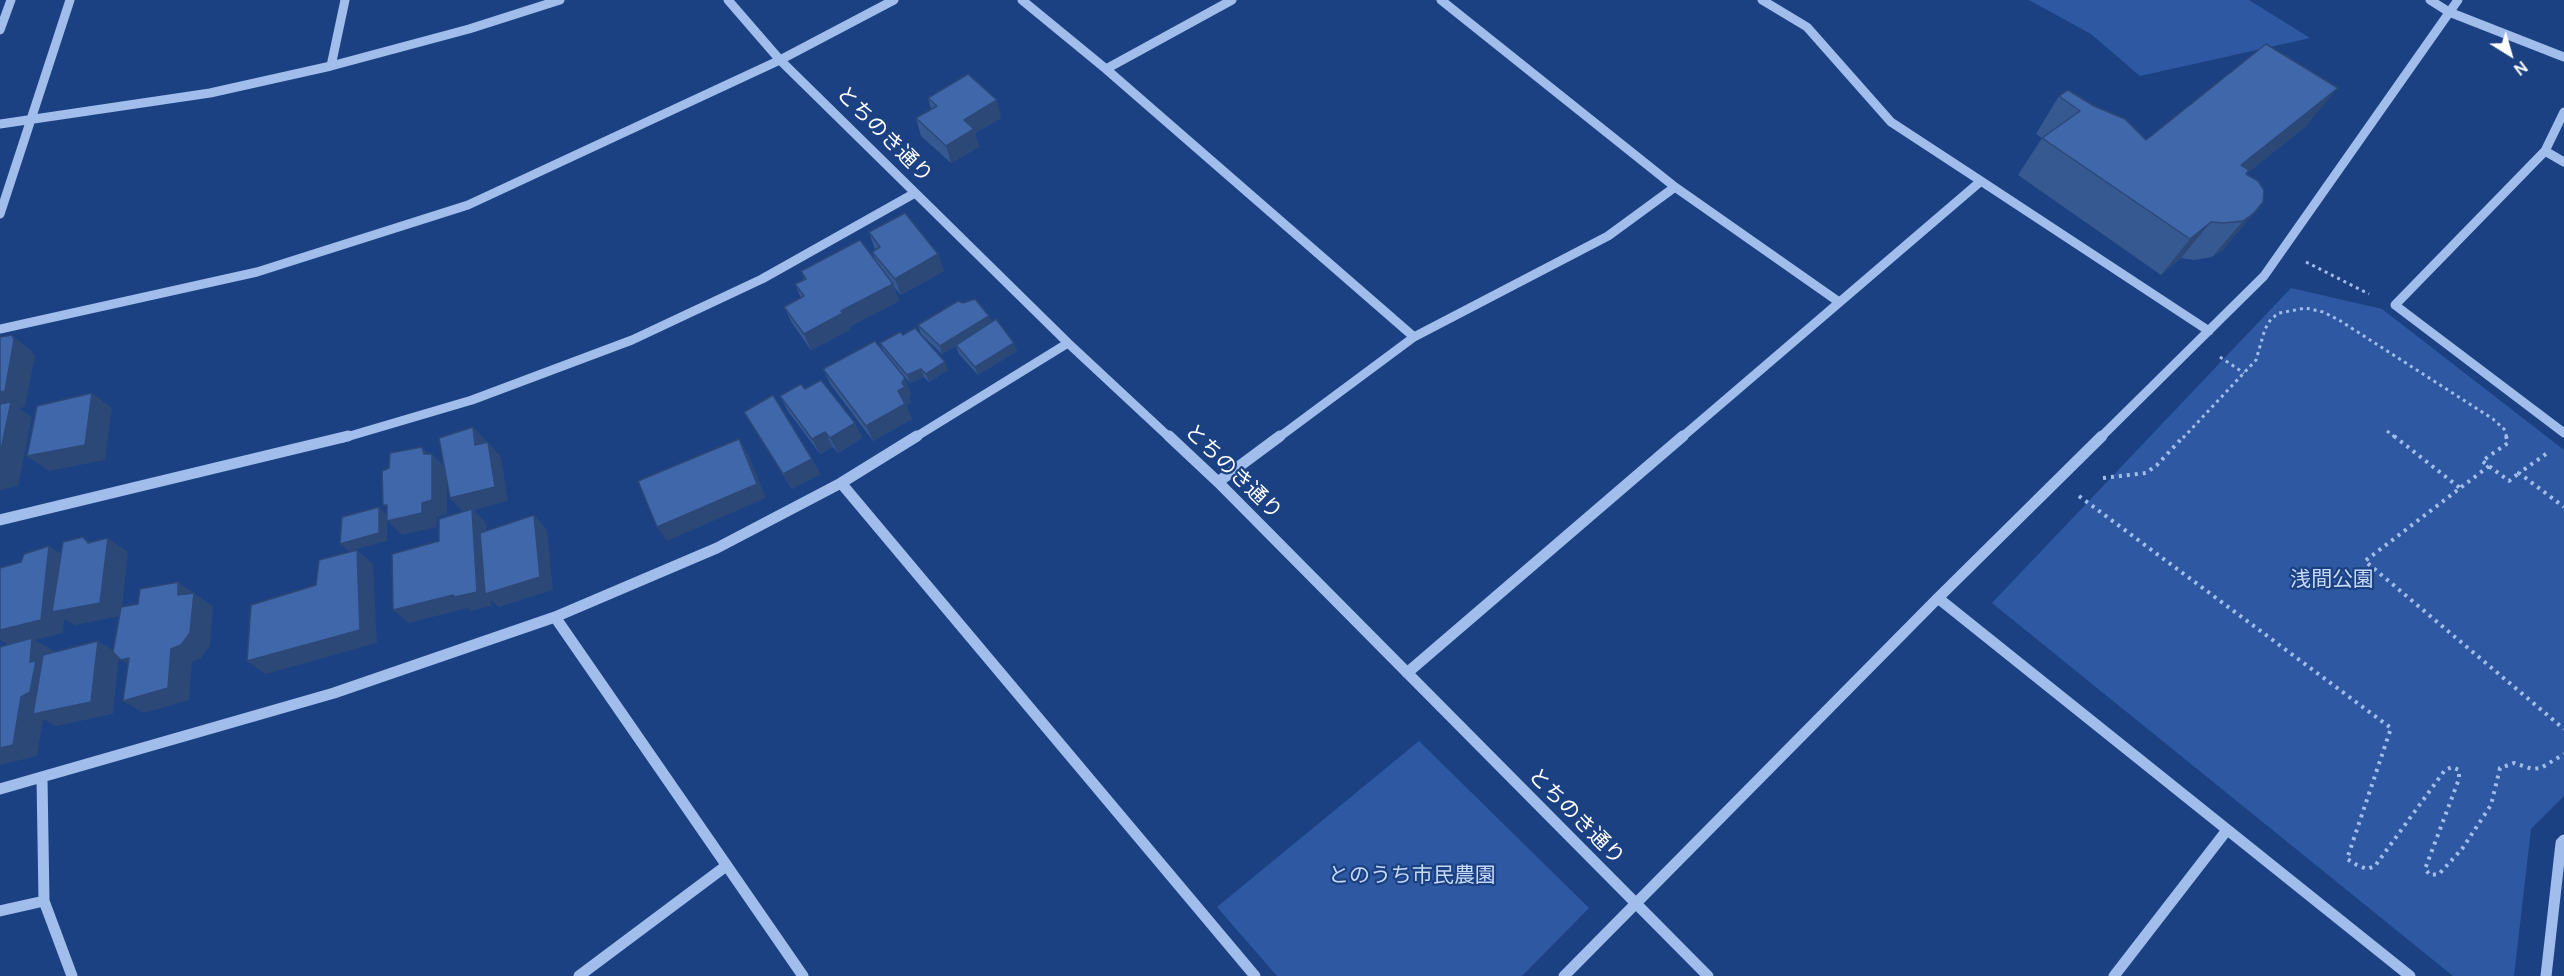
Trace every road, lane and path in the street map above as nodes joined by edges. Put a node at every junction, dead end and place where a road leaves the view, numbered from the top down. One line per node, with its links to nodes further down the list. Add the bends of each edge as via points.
1 (10, 0): 14 (street)
2 (70, 0): 20 (street)
3 (345, 0): 17 (street)
4 (560, 0): 17 (street)
5 (728, 0): 16 (street, とちのき通り)
6 (894, 0): 16 (street)
7 (1022, 0): 18 (street)
8 (1232, 0): 18 (street)
9 (1441, 0): 25 (street)
10 (2430, 0): 13 (street)
11 (2458, 0): 13 (street)
12 (1769, 2): 24 (street, via 1807,27 1892,122)
13 (2449, 12): 15 (street); 32 (street, via 2271,267)
14 (0, 30)
15 (2564, 57)
16 (780, 60): 26 (street, とちのき通り); 31 (street, via 468,206 257,272)
17 (331, 66): 20 (street, via 210,93)
18 (1106, 69): 33 (street)
19 (2564, 112): 22 (street)
20 (32, 120): 21 (street); 27 (street)
21 (0, 124)
22 (2546, 151): 23 (street); 36 (street, via 2395,305)
23 (2564, 162)
24 (1981, 181): 30 (street); 32 (street)
25 (1676, 186): 30 (street); 33 (street, via 1608,236)
26 (915, 193): 34 (street, とちのき通り); 48 (street, via 762,279 632,340 472,400 318,445)
27 (0, 214)
28 (2304, 261): 29 (path)
29 (2359, 289)
30 (1839, 303): 51 (street)
31 (0, 329)
32 (2209, 331): 40 (street)
33 (1414, 337): 41 (street)
34 (1068, 343): 41 (street, とちのき通り); 43 (street)
35 (2387, 431): 44 (path)
36 (2564, 433)
37 (2555, 448): 39 (path)
38 (2489, 466): 39 (path, via 2509,481); 42 (path, via 2482,461 2508,443 2504,429 2493,419 2339,320 2306,308 2279,313 2271,319 2256,360 2157,465 2134,477 2104,477); 44 (path)
39 (2519, 473): 47 (path)
40 (2058, 480): 46 (path); 49 (street)
41 (1218, 482): 51 (street, とちのき通り)
42 (2094, 482)
43 (841, 483): 50 (street, via 717,548); 65 (street)
44 (2460, 488): 52 (path, via 2365,561)
45 (2087, 490): 46 (path)
46 (2080, 497): 53 (path, via 2391,728 2348,859 2357,865 2367,869 2375,866 2445,770 2452,767 2459,770 2459,779 2425,869 2430,875 2439,874 2462,849 2491,805 2500,768 2514,763 2541,768)
47 (2564, 507)
48 (0, 520)
49 (1938, 598): 56 (street); 60 (street)
50 (555, 617): 54 (street, via 334,693); 58 (street)
51 (1407, 672): 60 (street, とちのき通り)
52 (2564, 729)
53 (2564, 754)
54 (42, 778): 55 (street); 59 (street)
55 (0, 789)
56 (2227, 830): 68 (street); 69 (street)
57 (2564, 840): 70 (street)
58 (726, 866): 63 (street); 64 (street)
59 (44, 901): 61 (street); 62 (street)
60 (1635, 904): 66 (street); 67 (street, とちのき通り)
61 (0, 911)
62 (72, 976)
63 (579, 976)
64 (803, 976)
65 (1255, 976)
66 (1564, 976)
67 (1708, 976)
68 (2114, 976)
69 (2410, 976)
70 (2546, 976)

